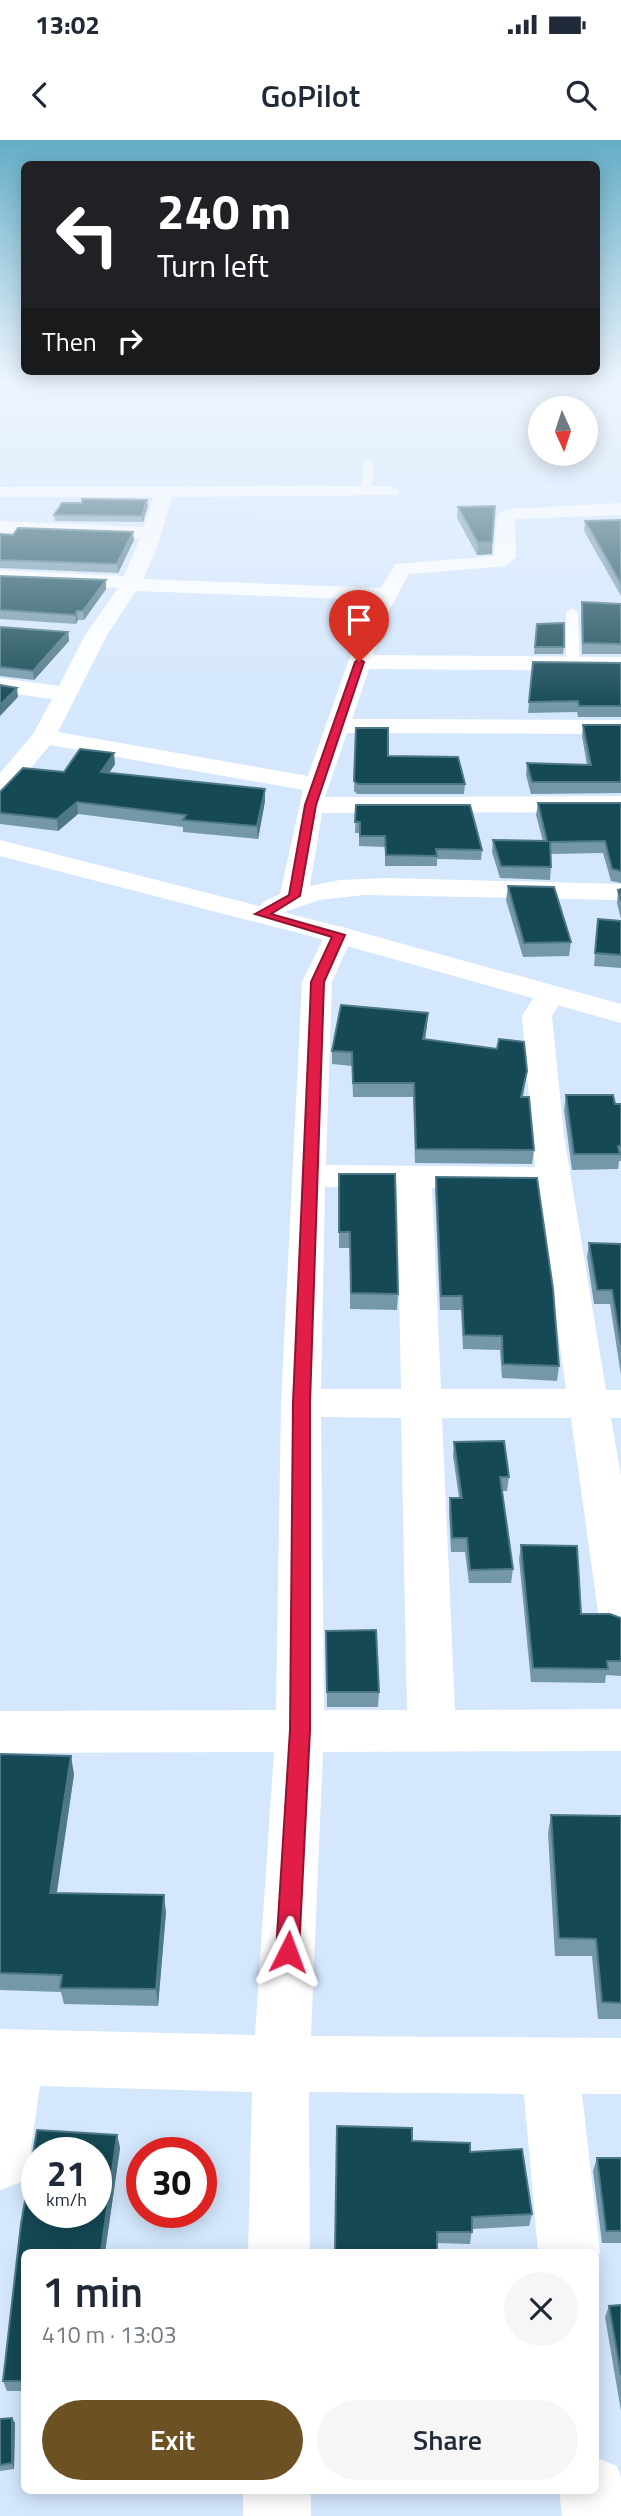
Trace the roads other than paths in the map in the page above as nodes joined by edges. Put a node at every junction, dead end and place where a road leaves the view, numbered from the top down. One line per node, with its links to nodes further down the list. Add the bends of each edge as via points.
1 (366, 491): 2 (street); 5 (street)
2 (391, 491)
3 (0, 492): 4 (street)
4 (25, 492): 5 (street); 7 (street)
5 (164, 492): 8 (street)
6 (621, 509): 11 (street, via 513,513 506,516 506,557 499,562 402,568)
7 (0, 524): 8 (street)
8 (151, 533): 10 (street)
9 (0, 576): 10 (street)
10 (130, 584): 11 (street); 14 (street)
11 (386, 594): 15 (street)
12 (572, 612): 16 (lane)
13 (69, 633): 14 (street)
14 (96, 635): 19 (street)
15 (359, 662): 16 (street); 20 (street)
16 (573, 664): 17 (street)
17 (621, 664)
18 (0, 685): 19 (street)
19 (67, 694): 22 (street)
20 (337, 726): 21 (street); 24 (street)
21 (621, 727)
22 (44, 737): 23 (street); 24 (street)
23 (0, 789)
24 (314, 795): 25 (street); 28 (street)
25 (621, 804)
26 (0, 848): 29 (street)
27 (621, 892): 28 (street, via 366,887)
28 (294, 896): 29 (street)
29 (261, 914): 30 (street)
30 (339, 935): 31 (street); 33 (street, via 317,982)
31 (550, 995): 32 (street); 35 (street, via 537,1016)
32 (621, 1014)
33 (308, 1176): 34 (street); 36 (street)
34 (414, 1177): 35 (street); 37 (street)
35 (554, 1178): 38 (street)
36 (301, 1403): 37 (street); 40 (street)
37 (421, 1403): 38 (street); 41 (street)
38 (604, 1404): 39 (street)
39 (621, 1612)
40 (300, 1730): 41 (street); 43 (street); 45 (street)
41 (432, 1730): 42 (street)
42 (621, 1730)
43 (0, 1732)
44 (8, 2057): 45 (street); 48 (street)
45 (281, 2064): 46 (street); 49 (street)
46 (550, 2066): 47 (street); 50 (street)
47 (621, 2066)
48 (0, 2161)
49 (279, 2249)
50 (569, 2249)
51 (277, 2494): 53 (street)
52 (593, 2494): 54 (street)
53 (277, 2516)
54 (596, 2516)

